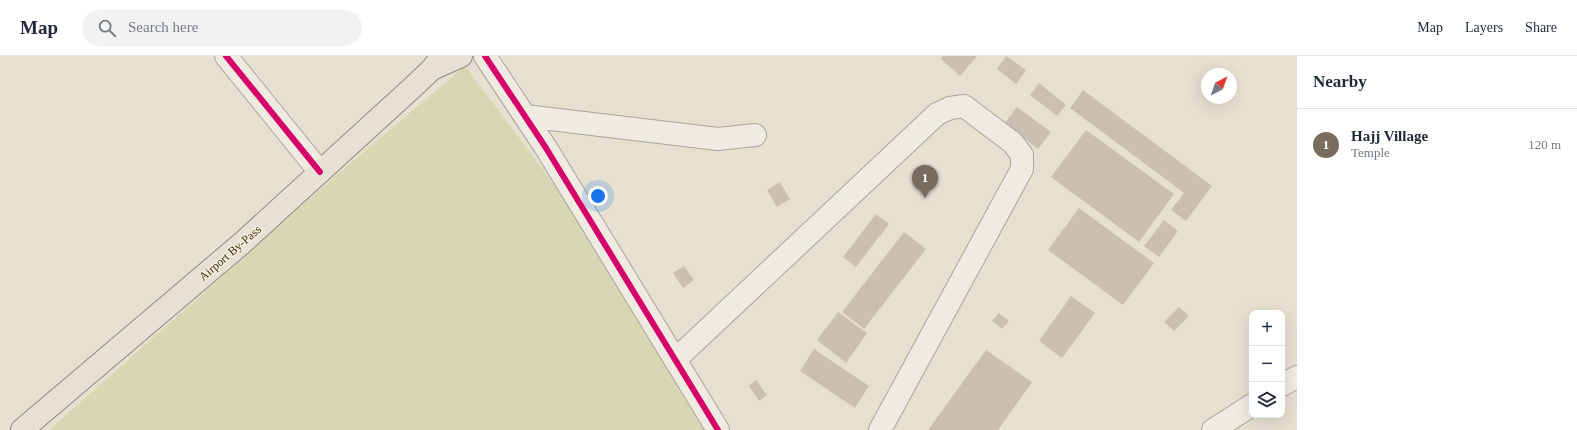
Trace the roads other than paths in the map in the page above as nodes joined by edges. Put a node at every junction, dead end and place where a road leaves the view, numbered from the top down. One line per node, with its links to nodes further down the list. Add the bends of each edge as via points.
1 (226, 56): 7 (street)
2 (461, 56): 4 (main road, Airport By-Pass)
3 (485, 56): 5 (street)
4 (437, 62): 7 (main road, Airport By-Pass)
5 (524, 116): 6 (street, via 718,139); 8 (street)
6 (755, 135)
7 (320, 172): 12 (main road, Airport By-Pass, via 241,244)
8 (675, 360): 13 (street); 14 (street, via 937,114 950,108 964,106 1013,143 1022,155 1022,169)
9 (1297, 377): 10 (street)
10 (1285, 383)
11 (1249, 407): 15 (street)
12 (22, 430)
13 (718, 430)
14 (880, 430)
15 (1213, 430)

